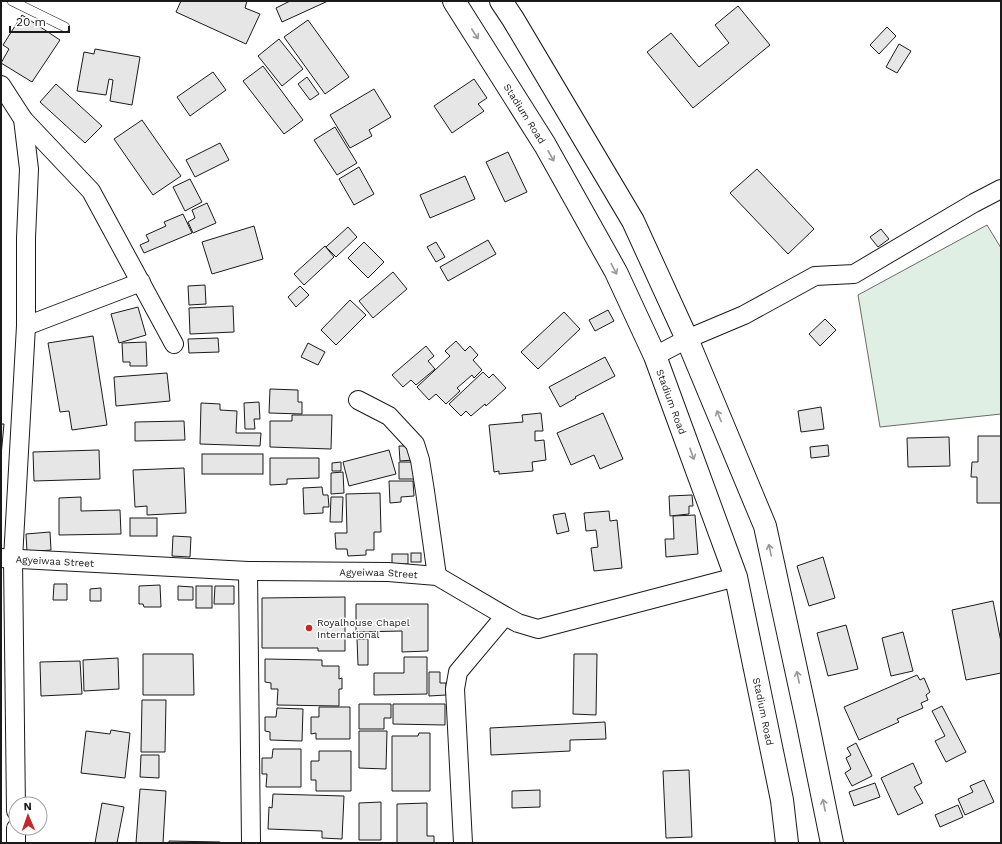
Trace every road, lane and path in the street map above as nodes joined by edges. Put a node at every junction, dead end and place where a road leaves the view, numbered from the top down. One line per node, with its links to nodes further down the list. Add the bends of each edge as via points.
1 (12, 1): 4 (lane)
2 (454, 1): 12 (main road, Stadium Road, one-way to 12, via 545,145 616,272)
3 (501, 1): 10 (main road, via 633,221)
4 (65, 27)
5 (1, 85): 6 (street)
6 (23, 119): 8 (street, via 91,191); 9 (street, via 29,169)
7 (1001, 189): 10 (street, via 854,274 815,276 744,315)
8 (141, 282): 9 (street); 11 (street)
9 (26, 326): 14 (street)
10 (687, 339): 12 (street); 23 (main road, one-way to 10, via 765,526)
11 (174, 344)
12 (655, 356): 17 (main road, Stadium Road, one-way to 17)
13 (358, 400): 16 (street, via 389,416 415,444 420,460)
14 (7, 559): 15 (street, Agyeiwaa Street); 19 (street)
15 (248, 571): 16 (street, Agyeiwaa Street, via 388,572); 20 (street)
16 (437, 576): 18 (street, Agyeiwaa Street)
17 (736, 577): 18 (street, Agyeiwaa Street, via 538,629); 22 (main road, Stadium Road, via 782,800)
18 (505, 616): 21 (street, via 458,672 455,690)
19 (15, 796)
20 (251, 843)
21 (463, 843)
22 (787, 843)
23 (832, 843)

